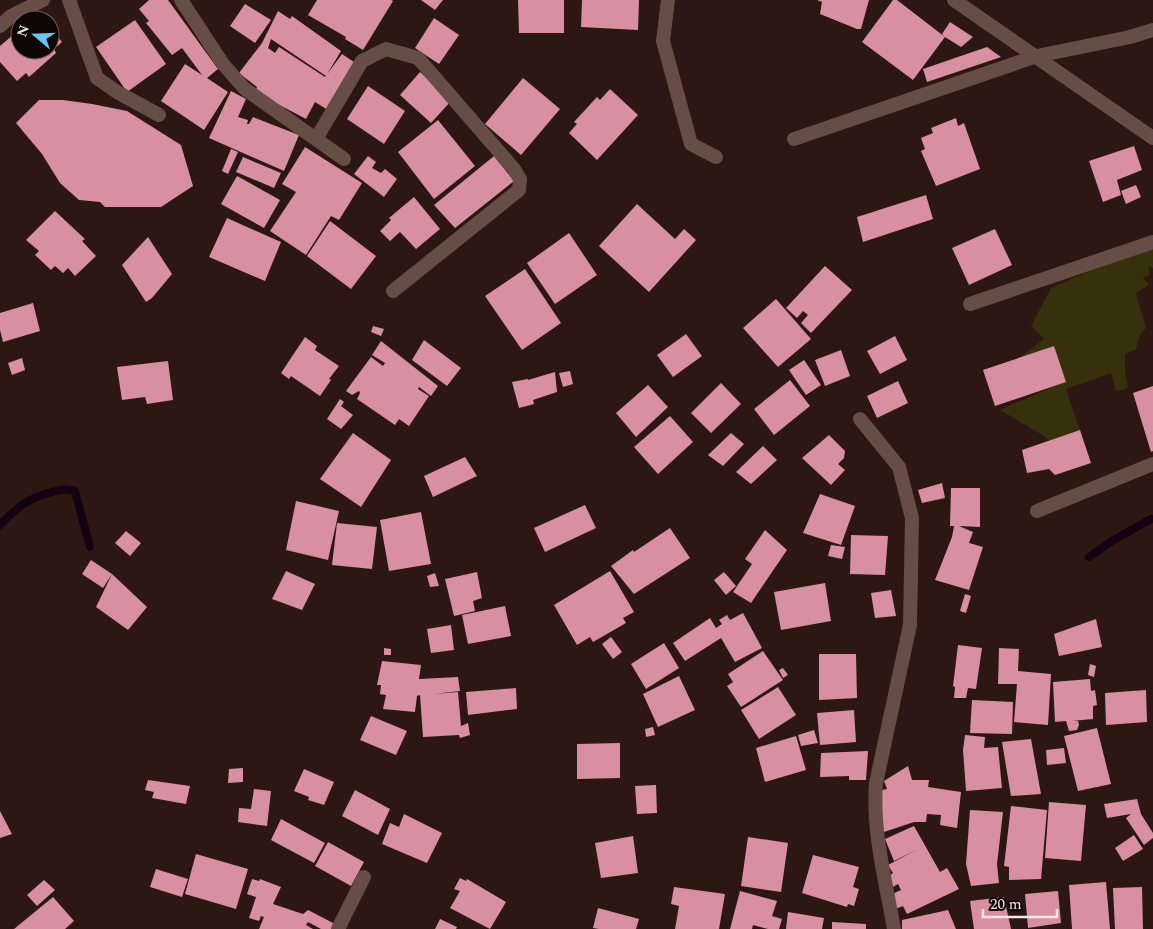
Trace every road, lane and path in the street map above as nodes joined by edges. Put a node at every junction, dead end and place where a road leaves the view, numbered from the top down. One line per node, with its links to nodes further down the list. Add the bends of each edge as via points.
1 (43, 0): 6 (street, via 11,16)
2 (69, 0): 9 (street, via 97,78)
3 (181, 0): 12 (street, via 223,64 245,89)
4 (668, 0): 13 (street, via 663,41 691,144)
5 (954, 0): 8 (street)
6 (0, 26)
7 (1153, 30): 8 (street)
8 (1037, 56): 10 (street); 11 (street)
9 (159, 115)
10 (794, 138)
11 (1153, 138)
12 (316, 139): 14 (street); 16 (street, via 362,61 386,49 418,58 520,179 519,190)
13 (716, 157)
14 (344, 159)
15 (1153, 242): 17 (street)
16 (393, 291)
17 (970, 304)
18 (860, 419): 23 (street, via 899,467 912,518 910,625 875,797 881,858)
19 (1153, 464): 20 (street)
20 (1037, 511)
21 (364, 877): 22 (street)
22 (338, 929)
23 (894, 929)

